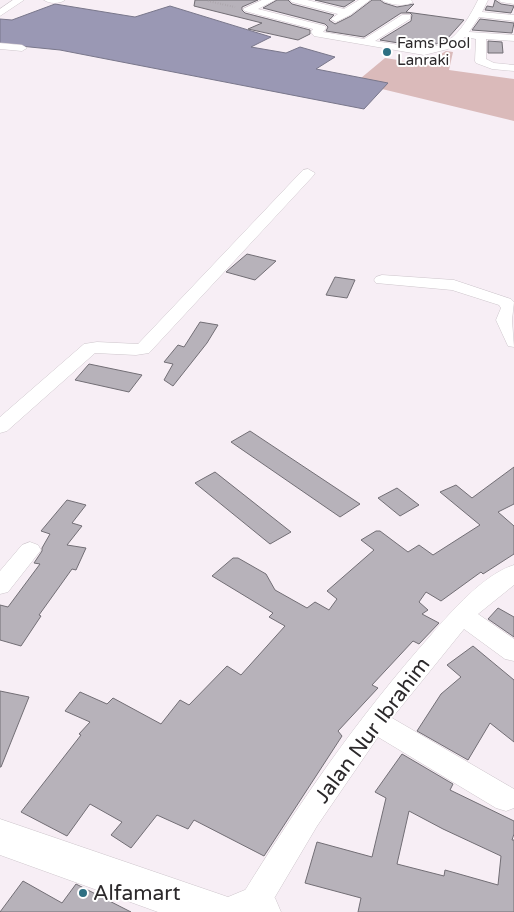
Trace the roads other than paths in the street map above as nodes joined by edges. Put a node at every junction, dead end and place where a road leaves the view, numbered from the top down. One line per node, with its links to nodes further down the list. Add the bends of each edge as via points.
1 (19, 0): 12 (street)
2 (49, 0): 3 (street)
3 (60, 0)
4 (270, 0): 17 (street, via 248,9)
5 (295, 0): 13 (street)
6 (365, 0): 13 (street)
7 (387, 0): 11 (street)
8 (483, 0): 14 (street)
9 (504, 0): 10 (street)
10 (514, 1)
11 (408, 2)
12 (0, 13)
13 (347, 13): 17 (street)
14 (477, 14): 16 (street); 18 (street)
15 (406, 17): 21 (street)
16 (514, 18)
17 (321, 28): 21 (street, via 316,34)
18 (462, 35): 19 (street); 21 (street, via 451,44 430,52)
19 (481, 36): 20 (street); 24 (street, via 480,61)
20 (514, 38)
21 (364, 43)
22 (0, 46): 23 (street)
23 (22, 48)
24 (514, 68)
25 (308, 173): 28 (street, via 142,349 90,348)
26 (382, 280): 27 (street, via 454,285 505,302 510,307 504,320)
27 (514, 342)
28 (0, 427)
29 (30, 550): 31 (street)
30 (514, 573): 32 (street, Jalan Nur Ibrahim)
31 (0, 586)
32 (462, 615): 33 (street); 34 (street, Jalan Nur Ibrahim)
33 (514, 652)
34 (374, 721): 35 (street); 37 (street, Jalan Nur Ibrahim)
35 (506, 799)
36 (0, 837): 37 (main road)
37 (242, 911)

